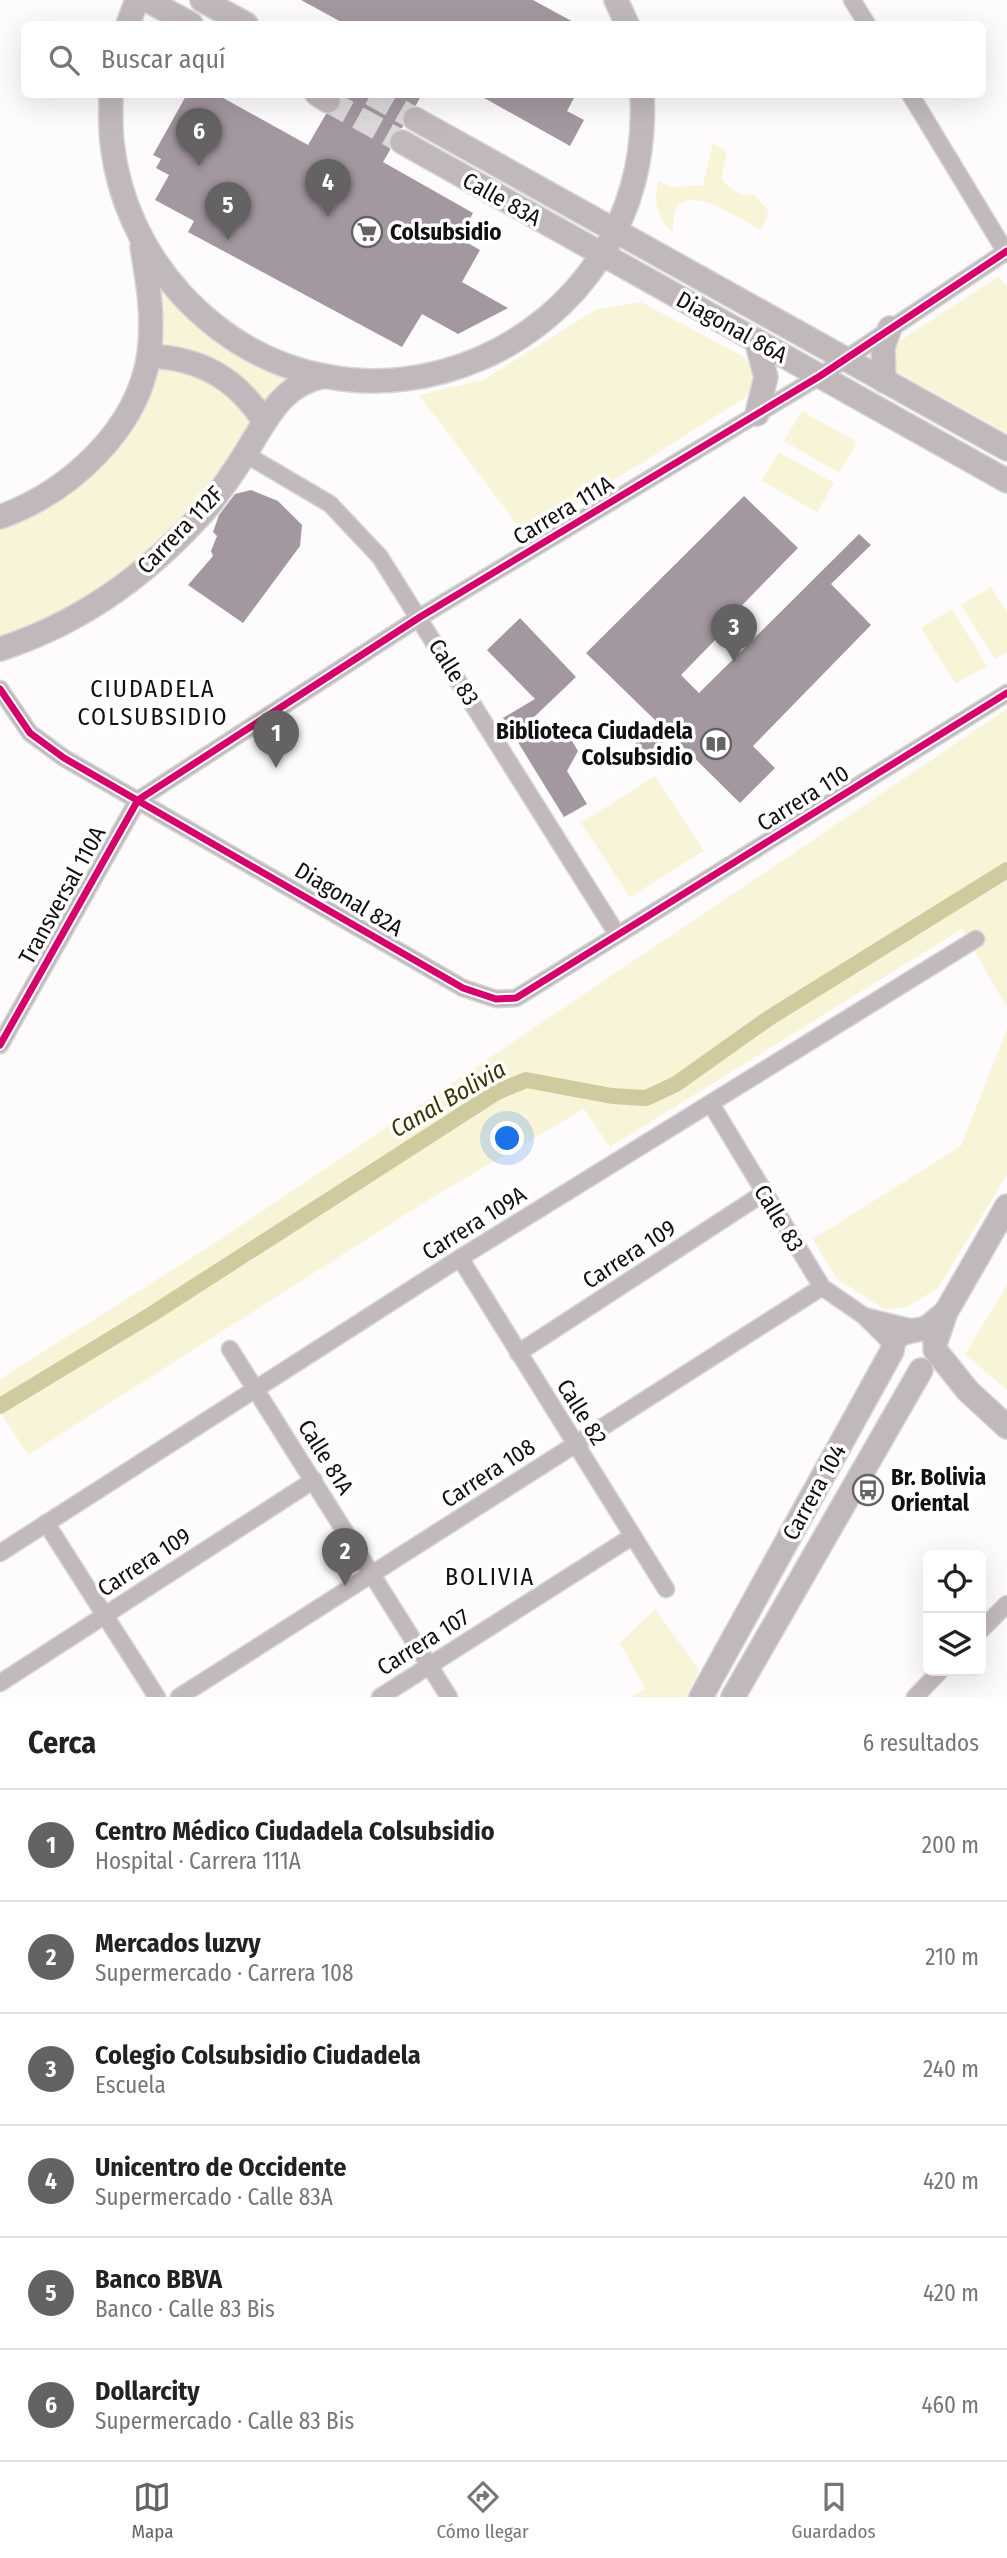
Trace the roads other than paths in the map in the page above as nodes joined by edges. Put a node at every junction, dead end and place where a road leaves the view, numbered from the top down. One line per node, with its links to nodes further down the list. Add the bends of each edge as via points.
1 (137, 0): 6 (street)
2 (147, 0): 7 (street)
3 (202, 0): 8 (street)
4 (616, 0): 9 (street)
5 (852, 0): 10 (street)
6 (129, 21)
7 (186, 21)
8 (238, 21)
9 (626, 21)
10 (865, 21)
11 (111, 98): 17 (street, via 111,141 121,190)
12 (642, 98): 16 (street, via 636,180)
13 (912, 98): 18 (street)
14 (548, 195): 15 (street); 15 (street, Calle 83A, via 416,120 403,143); 16 (street, Calle 83A)
15 (534, 217): 19 (street, Calle 83A)
16 (617, 232): 19 (street); 23 (street, Diagonal 86A)
17 (140, 237): 22 (street, via 150,296); 24 (street, via 165,276 197,311 234,339 278,361)
18 (1007, 253): 20 (street, Carrera 111A)
19 (604, 255): 21 (street, Diagonal 86A); 24 (street, via 576,292 543,323 473,362 418,377)
20 (890, 328): 23 (street, Carrera 111A); 26 (street, via 883,347)
21 (756, 340): 25 (street, Diagonal 86A); 27 (street, via 766,377)
22 (149, 356): 28 (street, via 194,362 215,372 251,402); 32 (street, via 135,398 107,443 73,477)
23 (843, 359): 25 (street, Carrera 111A); 26 (street, Diagonal 86A)
24 (326, 376): 28 (street, Carrera 112F, via 297,386)
25 (820, 376): 27 (street, Carrera 111A); 31 (street, Diagonal 86A)
26 (884, 382): 29 (street, Diagonal 86A)
27 (757, 414): 33 (street, Carrera 111A)
28 (264, 421): 30 (street, Carrera 112F)
29 (1007, 449)
30 (245, 454): 33 (street, Calle 83, via 349,520); 34 (street, Carrera 112F, via 199,518 140,574 58,627)
31 (1007, 481)
32 (0, 516)
33 (420, 617): 37 (street, Carrera 111A); 38 (street, Calle 83)
34 (0, 649)
35 (0, 689): 37 (street, Diagonal 82A, via 30,733)
36 (1007, 693): 38 (street, Carrera 110)
37 (138, 800): 38 (street, Diagonal 82A, via 463,988 496,999 516,998); 40 (street, Transversal 110A)
38 (617, 934)
39 (976, 939): 41 (street, Carrera 109A)
40 (0, 1045)
41 (711, 1104): 42 (street, Calle 83); 44 (street, Carrera 109A)
42 (764, 1193): 45 (street, Calle 83); 50 (street, Carrera 109)
43 (1007, 1206): 48 (street, Carrera 104)
44 (460, 1258): 50 (street, Calle 82); 51 (street, Carrera 109A)
45 (822, 1287): 46 (street, Calle 83); 53 (street, Carrera 108)
46 (864, 1316): 47 (street, Calle 83); 48 (street, Calle 83)
47 (893, 1348): 48 (street, Carrera 104, via 900,1334); 48 (street, via 902,1367); 70 (street, Carrera 104)
48 (925, 1348): 52 (street); 71 (street, Carrera 104)
49 (230, 1349): 51 (street, Calle 81A)
50 (518, 1353): 53 (street, Calle 82)
51 (258, 1390): 54 (street, Calle 81A); 55 (street, Carrera 109A)
52 (1007, 1427)
53 (575, 1444): 56 (street, Calle 82); 58 (street, Carrera 108)
54 (314, 1480): 58 (street, Calle 81A); 61 (street, Carrera 109)
55 (47, 1523): 57 (street, Carrera 109A); 61 (street)
56 (633, 1536): 59 (street, Calle 82); 63 (street, Carrera 107)
57 (0, 1553)
58 (372, 1574): 63 (street, Calle 81A); 67 (street, Carrera 108)
59 (666, 1589)
60 (1007, 1604): 62 (street)
61 (105, 1615): 65 (street, Carrera 109); 66 (street)
62 (986, 1625)
63 (430, 1665): 68 (street, Carrera 107); 69 (street, Calle 81A)
64 (935, 1676): 72 (street)
65 (0, 1683)
66 (157, 1697)
67 (179, 1697)
68 (380, 1697)
69 (449, 1697)
70 (701, 1697)
71 (733, 1697)
72 (915, 1697)

